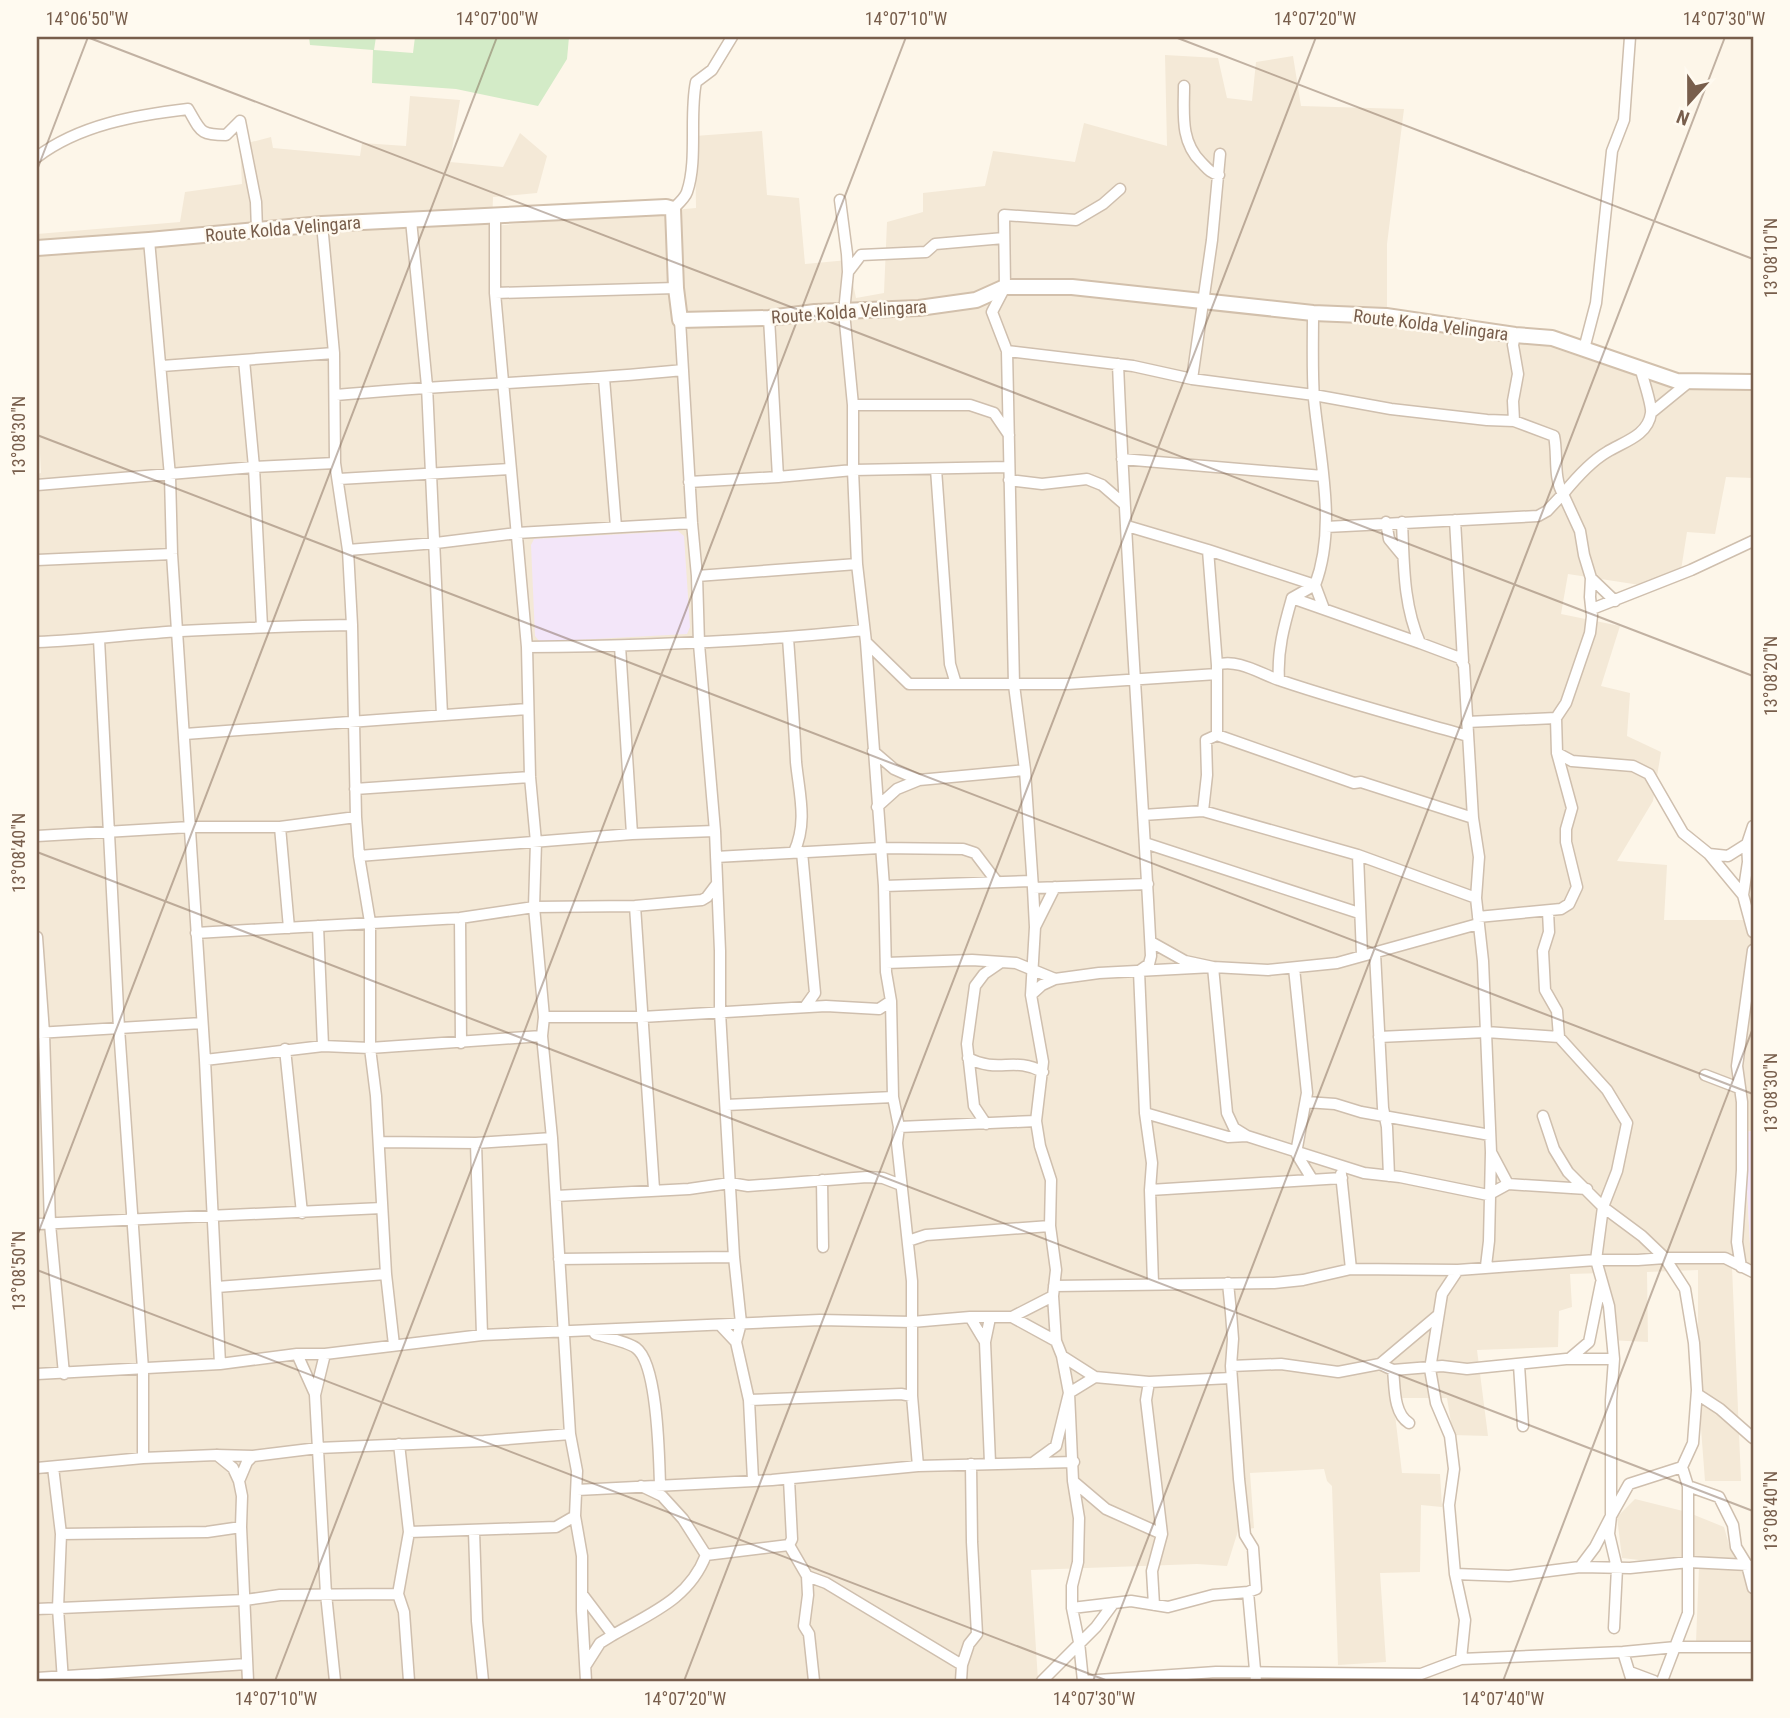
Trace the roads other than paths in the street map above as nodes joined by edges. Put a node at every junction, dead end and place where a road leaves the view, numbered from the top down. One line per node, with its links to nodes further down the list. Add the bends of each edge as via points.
1 (732, 37): 9 (street, via 712,70 696,82 687,194)
2 (1630, 37): 27 (street, via 1624,120 1612,151 1598,291)
3 (1184, 86): 6 (street, via 1188,144 1211,173)
4 (1220, 154): 6 (street)
5 (37, 157): 13 (street, via 64,140 117,121 188,109 201,132 226,135 240,121)
6 (1219, 175): 21 (street)
7 (1120, 190): 14 (street, via 1076,220 1004,215)
8 (840, 200): 17 (street)
9 (673, 209): 10 (main road, Route Kolda Velingara); 19 (main road)
10 (495, 215): 11 (main road, Route Kolda Velingara); 20 (street)
11 (411, 220): 12 (main road, Route Kolda Velingara); 40 (street)
12 (321, 224): 13 (main road, Route Kolda Velingara); 29 (street)
13 (257, 230): 15 (main road, Route Kolda Velingara)
14 (1004, 238): 17 (street, via 936,244 926,252 861,255); 18 (street)
15 (149, 240): 16 (main road, Route Kolda Velingara); 32 (street)
16 (37, 248)
17 (848, 272): 22 (street)
18 (1004, 287): 21 (main road, Route Kolda Velingara, via 1072,287); 22 (main road, Route Kolda Velingara, via 976,300 952,304); 28 (street, via 992,312)
19 (676, 288): 20 (street); 25 (main road)
20 (495, 293): 39 (street)
21 (1202, 301): 23 (main road, Route Kolda Velingara); 36 (street)
22 (844, 312): 24 (main road, Route Kolda Velingara); 43 (street)
23 (1313, 313): 26 (main road, Route Kolda Velingara, via 1386,316); 42 (street)
24 (769, 318): 25 (main road, Route Kolda Velingara); 57 (street)
25 (680, 320): 33 (street)
26 (1515, 335): 27 (main road, Route Kolda Velingara, via 1552,338); 45 (street)
27 (1584, 349): 34 (main road, Route Kolda Velingara)
28 (1007, 351): 31 (street); 46 (street)
29 (334, 353): 30 (street); 41 (street)
30 (244, 360): 32 (street); 49 (street)
31 (1118, 364): 36 (street); 47 (street)
32 (162, 366): 55 (street)
33 (683, 370): 35 (street); 60 (street)
34 (1640, 370): 37 (main road, Route Kolda Velingara); 44 (street)
35 (604, 378): 39 (street); 69 (street)
36 (1192, 379): 42 (street)
37 (1689, 382): 38 (main road, Route Kolda Velingara); 44 (street)
38 (1753, 382)
39 (505, 384): 40 (street); 52 (street)
40 (427, 386): 41 (street); 54 (street)
41 (336, 395): 48 (street)
42 (1314, 395): 45 (street, via 1391,409); 56 (street)
43 (853, 405): 46 (street, via 970,405 994,413); 53 (street)
44 (1651, 413): 62 (street, via 1630,441 1607,451)
45 (1514, 421): 62 (street, via 1554,436 1558,486)
46 (1010, 436): 50 (street)
47 (1122, 459): 56 (street); 63 (street)
48 (335, 463): 49 (street); 58 (street)
49 (254, 467): 55 (street); 88 (street)
50 (1009, 467): 51 (street); 59 (street)
51 (936, 469): 53 (street); 101 (street)
52 (510, 470): 54 (street); 71 (street)
53 (853, 470): 57 (street); 79 (street)
54 (430, 475): 58 (street); 73 (street)
55 (170, 476): 61 (street); 76 (street)
56 (1323, 476): 70 (street)
57 (778, 477): 60 (street)
58 (339, 479): 74 (street)
59 (1009, 480): 63 (street, via 1042,484 1087,479); 108 (street)
60 (689, 482): 66 (street)
61 (37, 485)
62 (1563, 494): 64 (street, via 1538,516); 81 (street, via 1580,531)
63 (1124, 504): 68 (street)
64 (1455, 520): 65 (street); 99 (street)
65 (1402, 522): 67 (street); 77 (street)
66 (692, 523): 69 (street); 80 (street)
67 (1386, 523): 70 (street); 77 (street, via 1389,539)
68 (1127, 526): 75 (street); 104 (street)
69 (616, 527): 71 (street)
70 (1326, 527): 82 (street, via 1324,558)
71 (517, 533): 73 (street); 98 (street)
72 (1753, 541): 84 (street)
73 (436, 543): 74 (street); 110 (street)
74 (348, 550): 87 (street)
75 (1208, 550): 82 (street); 102 (street)
76 (172, 554): 78 (street); 90 (street)
77 (1403, 556): 95 (street, via 1407,605)
78 (37, 560)
79 (857, 564): 80 (street); 89 (street)
80 (697, 576): 96 (street)
81 (1591, 578): 84 (street); 86 (street)
82 (1315, 586): 83 (street); 85 (street)
83 (1292, 598): 85 (street); 100 (street)
84 (1615, 601): 86 (street)
85 (1324, 609): 95 (street)
86 (1592, 609): 111 (street, via 1590,633 1566,703)
87 (352, 625): 88 (street); 112 (street)
88 (262, 627): 90 (street)
89 (864, 630): 91 (street); 94 (street)
90 (178, 631): 92 (street); 114 (street)
91 (788, 638): 96 (street); 139 (street)
92 (99, 639): 93 (street); 132 (street)
93 (37, 642)
94 (866, 642): 106 (street, via 909,684); 117 (street)
95 (1420, 643): 99 (street)
96 (699, 644): 97 (street); 131 (street)
97 (620, 646): 98 (street); 133 (street)
98 (527, 647): 109 (street)
99 (1463, 661): 113 (street)
100 (1278, 663): 103 (street); 105 (street)
101 (950, 664): 106 (street); 107 (street)
102 (1217, 669): 103 (street, via 1225,662); 104 (street); 115 (street)
103 (1266, 675): 105 (street)
104 (1137, 680): 108 (street); 125 (street)
105 (1279, 680): 116 (street)
106 (940, 683): 107 (street)
107 (956, 684): 108 (street)
108 (1014, 685): 119 (street)
109 (527, 709): 110 (street); 120 (street)
110 (442, 715): 112 (street)
111 (1556, 718): 113 (street); 118 (street)
112 (353, 721): 114 (street); 122 (street)
113 (1467, 722): 116 (street)
114 (185, 734): 129 (street)
115 (1216, 735): 124 (street, via 1206,740); 127 (street)
116 (1468, 736): 127 (street)
117 (873, 751): 121 (street, via 894,769); 123 (street)
118 (1557, 752): 140 (street, via 1572,761 1633,766 1649,774 1684,833); 155 (street, via 1572,808 1566,842 1577,887 1569,904)
119 (1025, 770): 121 (street); 148 (street)
120 (530, 777): 122 (street); 135 (street)
121 (919, 780): 123 (street, via 897,789)
122 (355, 789): 126 (street)
123 (877, 807): 138 (street)
124 (1203, 811): 125 (street); 141 (street)
125 (1143, 814): 136 (street)
126 (356, 817): 130 (street); 142 (street)
127 (1473, 818): 152 (street, via 1479,857)
128 (1753, 826): 137 (street)
129 (190, 827): 130 (street); 132 (street); 164 (street)
130 (279, 827): 161 (street)
131 (715, 831): 133 (street); 143 (street)
132 (107, 832): 134 (street); 186 (street)
133 (632, 834): 135 (street)
134 (37, 836)
135 (536, 842): 142 (street); 154 (street)
136 (1145, 844): 146 (street); 156 (street)
137 (1747, 844): 140 (street, via 1728,856); 144 (street)
138 (880, 848): 139 (street); 145 (street, via 971,850); 149 (street)
139 (803, 851): 143 (street); 177 (street)
140 (1709, 854): 151 (street)
141 (1358, 855): 152 (street); 156 (street)
142 (359, 856): 159 (street)
143 (716, 857): 147 (street)
144 (1751, 863): 151 (street)
145 (997, 882): 148 (street); 149 (street)
146 (1148, 884): 150 (street); 166 (street)
147 (717, 885): 153 (street, via 702,900); 182 (street)
148 (1032, 885): 150 (street); 162 (street)
149 (884, 886): 170 (street)
150 (1055, 887): 162 (street)
151 (1743, 895): 163 (street)
152 (1476, 898): 158 (street)
153 (635, 906): 154 (street); 184 (street)
154 (534, 907): 157 (street); 183 (street)
155 (1548, 911): 158 (street); 191 (street, via 1545,990 1557,1011)
156 (1359, 913): 169 (street)
157 (460, 918): 159 (street); 192 (street)
158 (1478, 921): 168 (street); 187 (street)
159 (370, 922): 160 (street); 194 (street)
160 (318, 926): 161 (street); 193 (street)
161 (289, 928): 164 (street)
162 (1035, 928): 173 (street)
163 (1753, 932)
164 (196, 933): 185 (street)
165 (37, 937): 188 (street)
166 (1150, 942): 172 (street, via 1185,961); 175 (street, via 1149,964)
167 (1753, 950): 199 (street)
168 (1375, 953): 169 (street); 190 (street)
169 (1362, 955): 174 (street)
170 (886, 963): 171 (street); 179 (street)
171 (1000, 963): 173 (street); 196 (street, via 975,986)
172 (1213, 967): 174 (street); 175 (street); 216 (street, via 1227,1113)
173 (1032, 968): 176 (street); 178 (street)
174 (1294, 968): 206 (street)
175 (1139, 971): 176 (street); 209 (street)
176 (1055, 979): 178 (street)
177 (816, 993): 180 (street); 181 (street)
178 (1031, 995): 201 (street)
179 (891, 1001): 180 (street, via 879,1009); 205 (street)
180 (826, 1006): 181 (street)
181 (805, 1007): 182 (street)
182 (720, 1012): 184 (street); 207 (street)
183 (544, 1017): 184 (street); 189 (street)
184 (642, 1017): 233 (street)
185 (202, 1023): 186 (street); 197 (street)
186 (119, 1028): 188 (street); 242 (street)
187 (1486, 1032): 190 (street); 191 (street); 217 (street)
188 (40, 1033): 244 (street)
189 (542, 1036): 192 (street); 220 (street)
190 (1379, 1037): 210 (street)
191 (1559, 1037): 238 (street, via 1607,1090 1627,1123 1617,1171)
192 (461, 1043): 194 (street)
193 (323, 1046): 194 (street); 195 (street)
194 (370, 1048): 221 (street)
195 (285, 1049): 197 (street); 240 (street)
196 (968, 1058): 198 (street); 200 (street)
197 (205, 1060): 241 (street)
198 (982, 1065): 200 (street); 201 (street, via 1023,1063)
199 (1737, 1066): 203 (street); 204 (street)
200 (971, 1072): 208 (street)
201 (1043, 1072): 212 (street)
202 (1705, 1075): 203 (street)
203 (1727, 1082): 204 (street)
204 (1739, 1088): 255 (street, via 1742,1170 1737,1242)
205 (893, 1097): 207 (street); 215 (street)
206 (1306, 1102): 210 (street); 224 (street)
207 (726, 1105): 230 (street)
208 (974, 1106): 213 (street); 214 (street)
209 (1145, 1113): 219 (street); 235 (street, via 1152,1163)
210 (1385, 1115): 217 (street); 226 (street)
211 (1543, 1115): 234 (street, via 1560,1162)
212 (1037, 1121): 213 (street); 246 (street, via 1051,1180)
213 (986, 1124): 214 (street)
214 (961, 1126): 215 (street)
215 (899, 1127): 231 (street)
216 (1234, 1128): 218 (street); 219 (street)
217 (1490, 1135): 223 (street)
218 (1247, 1136): 219 (street); 224 (street)
219 (1228, 1137)
220 (552, 1138): 222 (street); 237 (street)
221 (379, 1142): 222 (street); 239 (street)
222 (476, 1143): 274 (street)
223 (1491, 1152): 232 (street); 236 (street)
224 (1296, 1153): 225 (street); 228 (street)
225 (1340, 1167): 226 (street); 227 (street)
226 (1389, 1175): 236 (street)
227 (1342, 1178): 228 (street); 256 (street)
228 (1312, 1179): 235 (street)
229 (822, 1181): 230 (street); 231 (street, via 867,1177); 249 (street)
230 (730, 1183): 233 (street); 250 (street)
231 (901, 1185): 245 (street)
232 (1508, 1185): 234 (street); 236 (street)
233 (654, 1189): 237 (street)
234 (1587, 1189): 238 (street)
235 (1150, 1190): 262 (street)
236 (1488, 1195): 254 (street)
237 (556, 1196): 252 (street)
238 (1603, 1207): 251 (street); 253 (street)
239 (382, 1208): 240 (street); 259 (street)
240 (302, 1213): 241 (street)
241 (211, 1216): 242 (street); 263 (street)
242 (132, 1220): 244 (street); 289 (street)
243 (37, 1224): 244 (street)
244 (50, 1224): 292 (street)
245 (907, 1225): 247 (street); 248 (street)
246 (1050, 1226): 247 (street); 264 (street, via 1056,1270)
247 (926, 1236): 248 (street)
248 (908, 1241): 269 (street)
249 (822, 1247)
250 (734, 1257): 252 (street); 270 (street)
251 (1665, 1258): 253 (street); 255 (street, via 1725,1258); 297 (street, via 1685,1289)
252 (558, 1259): 272 (street)
253 (1596, 1259): 254 (street); 261 (street)
254 (1486, 1266): 257 (street)
255 (1741, 1267): 258 (street)
256 (1351, 1269): 257 (street); 260 (street, via 1284,1282)
257 (1458, 1270): 265 (street, via 1442,1294)
258 (1753, 1272)
259 (386, 1274): 263 (street); 278 (street)
260 (1227, 1283): 262 (street); 287 (street)
261 (1601, 1283): 282 (street, via 1590,1342); 283 (street, via 1609,1306)
262 (1153, 1284): 264 (street)
263 (217, 1287): 284 (street)
264 (1053, 1291): 267 (street); 275 (street)
265 (1437, 1316): 285 (street); 288 (street)
266 (970, 1317): 268 (street); 269 (street); 277 (street)
267 (1013, 1317): 268 (street); 275 (street)
268 (990, 1318): 277 (street)
269 (912, 1322): 270 (street); 299 (street)
270 (741, 1323): 271 (street); 276 (street)
271 (720, 1325): 273 (street); 276 (street)
272 (563, 1330): 273 (street); 274 (street); 303 (street)
273 (588, 1331): 322 (street, via 636,1348 647,1364 657,1419)
274 (482, 1335): 278 (street)
275 (1056, 1341): 281 (street)
276 (736, 1342): 300 (street)
277 (985, 1342): 312 (street)
278 (394, 1345): 280 (street)
279 (297, 1354): 280 (street); 284 (street); 298 (street)
280 (325, 1354): 298 (street)
281 (1062, 1356): 293 (street); 296 (street)
282 (1569, 1359): 283 (street); 286 (street)
283 (1614, 1359): 327 (street)
284 (219, 1364): 289 (street)
285 (1380, 1364): 287 (street, via 1338,1372 1281,1364); 290 (street)
286 (1519, 1365): 288 (street); 302 (street)
287 (1231, 1366): 294 (street)
288 (1430, 1368): 290 (street); 341 (street, via 1436,1403 1450,1436)
289 (143, 1369): 292 (street); 309 (street)
290 (1393, 1370): 301 (street, via 1398,1407 1402,1419)
291 (37, 1374): 292 (street)
292 (64, 1374)
293 (1096, 1377): 295 (street); 296 (street)
294 (1231, 1378): 295 (street); 344 (street, via 1245,1535 1252,1548 1256,1589)
295 (1149, 1382): 333 (street, via 1146,1400)
296 (1069, 1393): 310 (street, via 1056,1446); 311 (street)
297 (1697, 1394): 304 (street); 316 (street, via 1693,1443)
298 (315, 1395): 306 (street)
299 (912, 1396): 300 (street); 314 (street)
300 (749, 1400): 319 (street)
301 (1409, 1423)
302 (1523, 1426)
303 (570, 1434): 305 (street); 325 (street)
304 (1753, 1438)
305 (399, 1444): 306 (street); 331 (street)
306 (318, 1448): 308 (street); 345 (street)
307 (216, 1455): 308 (street); 309 (street); 320 (street, via 233,1468)
308 (253, 1456): 320 (street)
309 (142, 1458): 315 (street)
310 (1033, 1462): 311 (street); 312 (street)
311 (1074, 1462): 321 (street)
312 (990, 1463): 313 (street)
313 (971, 1464): 314 (street); 362 (street, via 977,1634)
314 (918, 1466): 318 (street)
315 (53, 1467): 317 (street); 332 (street)
316 (1682, 1467): 324 (street); 327 (street, via 1629,1484)
317 (37, 1468)
318 (789, 1479): 319 (street); 335 (street)
319 (753, 1480): 322 (street)
320 (239, 1481): 328 (street)
321 (1073, 1481): 333 (street, via 1106,1509); 352 (street, via 1079,1518)
322 (660, 1485): 323 (street)
323 (640, 1486): 325 (street); 336 (street, via 662,1496)
324 (1688, 1486): 337 (street); 338 (street, via 1718,1497 1732,1525 1736,1547)
325 (577, 1489): 326 (street)
326 (575, 1516): 329 (street); 334 (street)
327 (1611, 1516): 339 (street); 340 (street, via 1609,1534)
328 (241, 1527): 332 (street, via 207,1532); 348 (street)
329 (556, 1527): 330 (street); 334 (street)
330 (474, 1531): 331 (street); 373 (street)
331 (409, 1532): 346 (street)
332 (61, 1534): 351 (street)
333 (1161, 1534): 350 (street, via 1152,1571)
334 (578, 1538): 347 (street)
335 (789, 1545): 336 (street); 342 (street)
336 (706, 1555): 355 (street, via 682,1594)
337 (1689, 1562): 338 (street); 340 (street); 357 (street, via 1688,1613)
338 (1750, 1564): 343 (street)
339 (1580, 1567): 340 (street); 341 (street, via 1510,1576)
340 (1617, 1568): 354 (street)
341 (1455, 1574): 360 (street, via 1465,1620)
342 (807, 1576): 362 (street); 375 (street, via 804,1626)
343 (1753, 1588)
344 (1248, 1592): 350 (street, via 1213,1595 1168,1607); 365 (street)
345 (326, 1594): 346 (street); 348 (street); 371 (street)
346 (398, 1594): 372 (street, via 404,1612)
347 (582, 1594): 355 (street); 363 (street)
348 (245, 1600): 351 (street); 361 (street)
349 (1113, 1604): 350 (street); 352 (street); 356 (street)
350 (1154, 1605)
351 (58, 1608): 353 (street); 369 (street)
352 (1072, 1608): 356 (street)
353 (37, 1609)
354 (1615, 1628)
355 (613, 1635): 363 (street, via 600,1643)
356 (1079, 1642): 377 (street); 378 (street)
357 (1676, 1647): 358 (street); 359 (street); 380 (street)
358 (1753, 1647)
359 (1623, 1652): 360 (street); 364 (street)
360 (1461, 1659): 367 (street)
361 (247, 1664): 369 (street); 370 (street)
362 (962, 1665): 376 (street)
363 (585, 1668): 374 (street)
364 (1631, 1676): 379 (street)
365 (1256, 1677): 366 (street); 378 (street, via 1216,1672)
366 (1330, 1677): 367 (street)
367 (1423, 1677)
368 (37, 1678): 369 (street)
369 (63, 1679)
370 (248, 1681)
371 (335, 1681)
372 (409, 1681)
373 (483, 1681)
374 (586, 1681)
375 (814, 1681)
376 (961, 1681)
377 (1042, 1681)
378 (1083, 1681)
379 (1654, 1681)
380 (1662, 1681)

